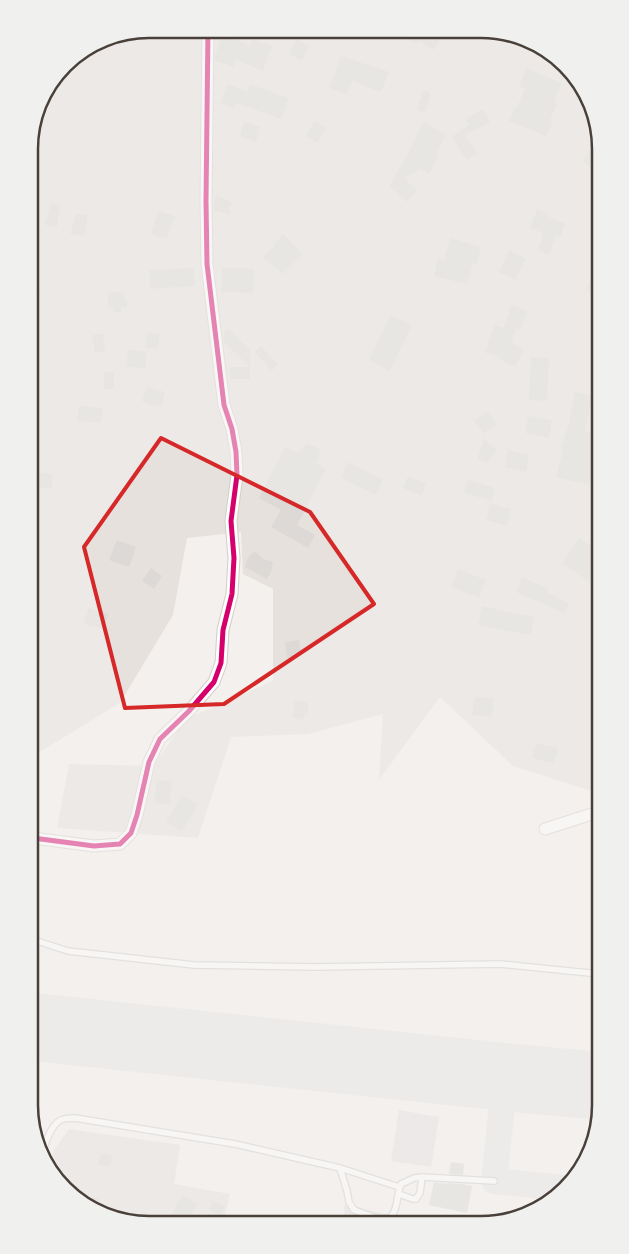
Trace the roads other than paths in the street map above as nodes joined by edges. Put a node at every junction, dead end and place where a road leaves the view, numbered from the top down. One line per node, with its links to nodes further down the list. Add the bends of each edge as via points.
1 (208, 38): 4 (street, via 207,264 224,405 232,429 237,475 231,521 232,594 223,630 221,663 214,682 160,740 149,762 131,833 120,844 94,846)
2 (591, 814): 3 (street)
3 (545, 829)
4 (38, 839)
5 (38, 941): 6 (lane, via 68,951 194,965 500,964)
6 (591, 973)
7 (45, 1145): 8 (lane, via 58,1121 75,1118 235,1144)
8 (340, 1168): 11 (lane); 12 (lane, via 349,1202 354,1210)
9 (422, 1177): 10 (lane); 11 (lane, via 404,1182); 11 (lane, via 420,1194 416,1198)
10 (494, 1181)
11 (399, 1191): 13 (lane)
12 (369, 1216)
13 (392, 1216)

